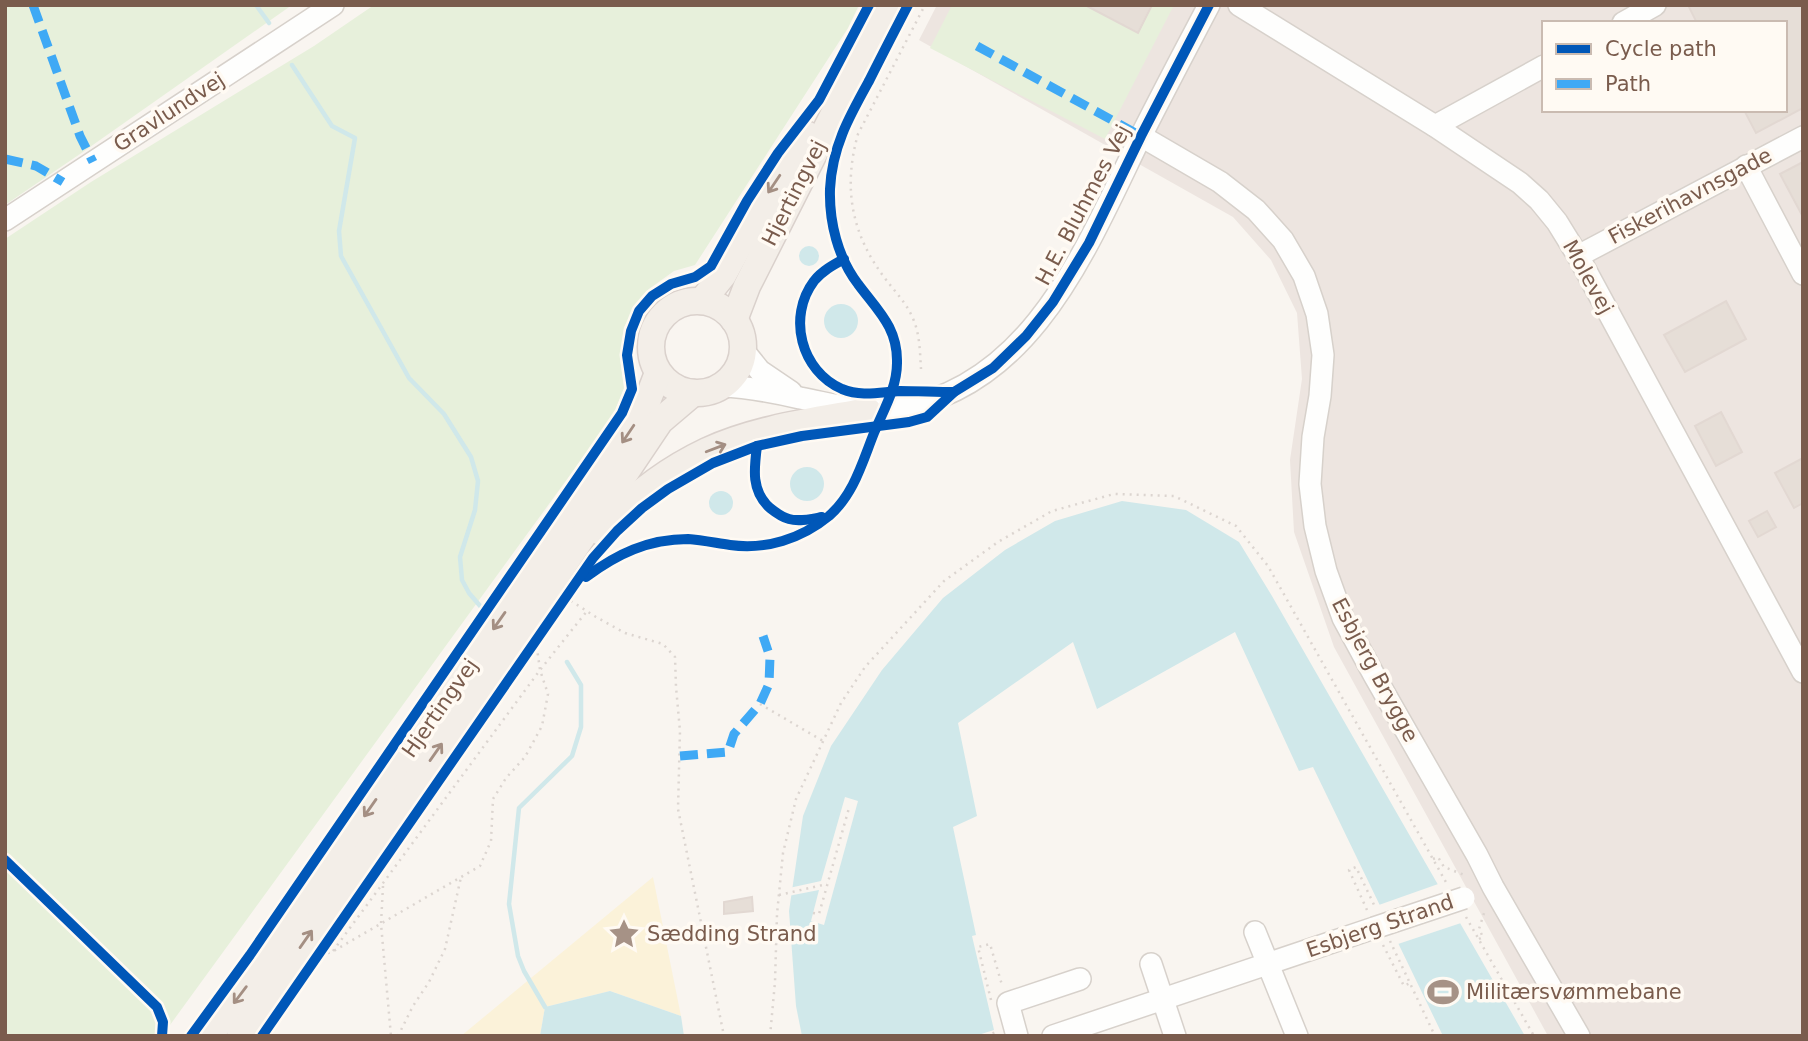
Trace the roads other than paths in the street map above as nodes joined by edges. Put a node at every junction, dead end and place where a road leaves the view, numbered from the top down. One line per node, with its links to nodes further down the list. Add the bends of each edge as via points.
1 (333, 5): 13 (street, Gravlundvej)
2 (890, 5): 8 (main road, Hjertingvej)
3 (1209, 5): 10 (street, H.E. Bluhmes Vej)
4 (1239, 5): 9 (street, Molevej)
5 (1654, 5): 6 (street)
6 (1626, 21)
7 (1542, 67): 9 (street)
8 (857, 69): 16 (main road, Hjertingvej, one-way to 16, via 770,189 723,275); 17 (main road, Hjertingvej)
9 (1435, 126): 14 (street, Molevej, via 1539,200)
10 (1141, 136): 23 (street, H.E. Bluhmes Vej, via 1089,243 1053,303 1026,336 993,369 954,391 920,404); 26 (street, Esbjerg Brygge, via 1220,182 1256,210 1283,240 1304,276 1317,314 1323,355 1310,485 1326,571 1343,618)
11 (1803, 136): 12 (street, Fiskerihavnsgade)
12 (1746, 166): 14 (street, Fiskerihavnsgade); 15 (street)
13 (5, 220)
14 (1578, 256): 25 (street, Molevej)
15 (1803, 274)
16 (702, 301): 17 (main road, via 726,310); 19 (main road, via 673,307 658,323 650,344)
17 (734, 320): 18 (main road)
18 (743, 350): 20 (main road, via 733,377); 22 (street, H.E. Bluhmes Vej, via 760,371)
19 (658, 373): 21 (main road, via 680,390); 34 (main road, Hjertingvej, one-way to 34, via 643,412)
20 (722, 386): 21 (main road); 22 (street, H.E. Bluhmes Vej)
21 (693, 393): 24 (main road, Hjertingvej, via 660,421)
22 (802, 398): 23 (street, H.E. Bluhmes Vej)
23 (868, 411): 24 (main road, one-way to 23, via 574,561 617,513 667,474 708,451 759,433)
24 (496, 665): 35 (main road, Hjertingvej, one-way to 24)
25 (1803, 673)
26 (1493, 887): 29 (street, Esbjerg Strand, bridge, via 1461,902); 39 (street, Esbjerg Brygge)
27 (1255, 932): 29 (street)
28 (1151, 964): 31 (street)
29 (1267, 964): 31 (street, Esbjerg Strand); 38 (street)
30 (1080, 979): 33 (street, via 1000,1005)
31 (1163, 999): 32 (street, Esbjerg Strand); 37 (street)
32 (1078, 1032): 36 (street, Esbjerg Strand)
33 (1007, 1034)
34 (209, 1036)
35 (240, 1036)
36 (1053, 1036)
37 (1175, 1036)
38 (1297, 1036)
39 (1579, 1036)

